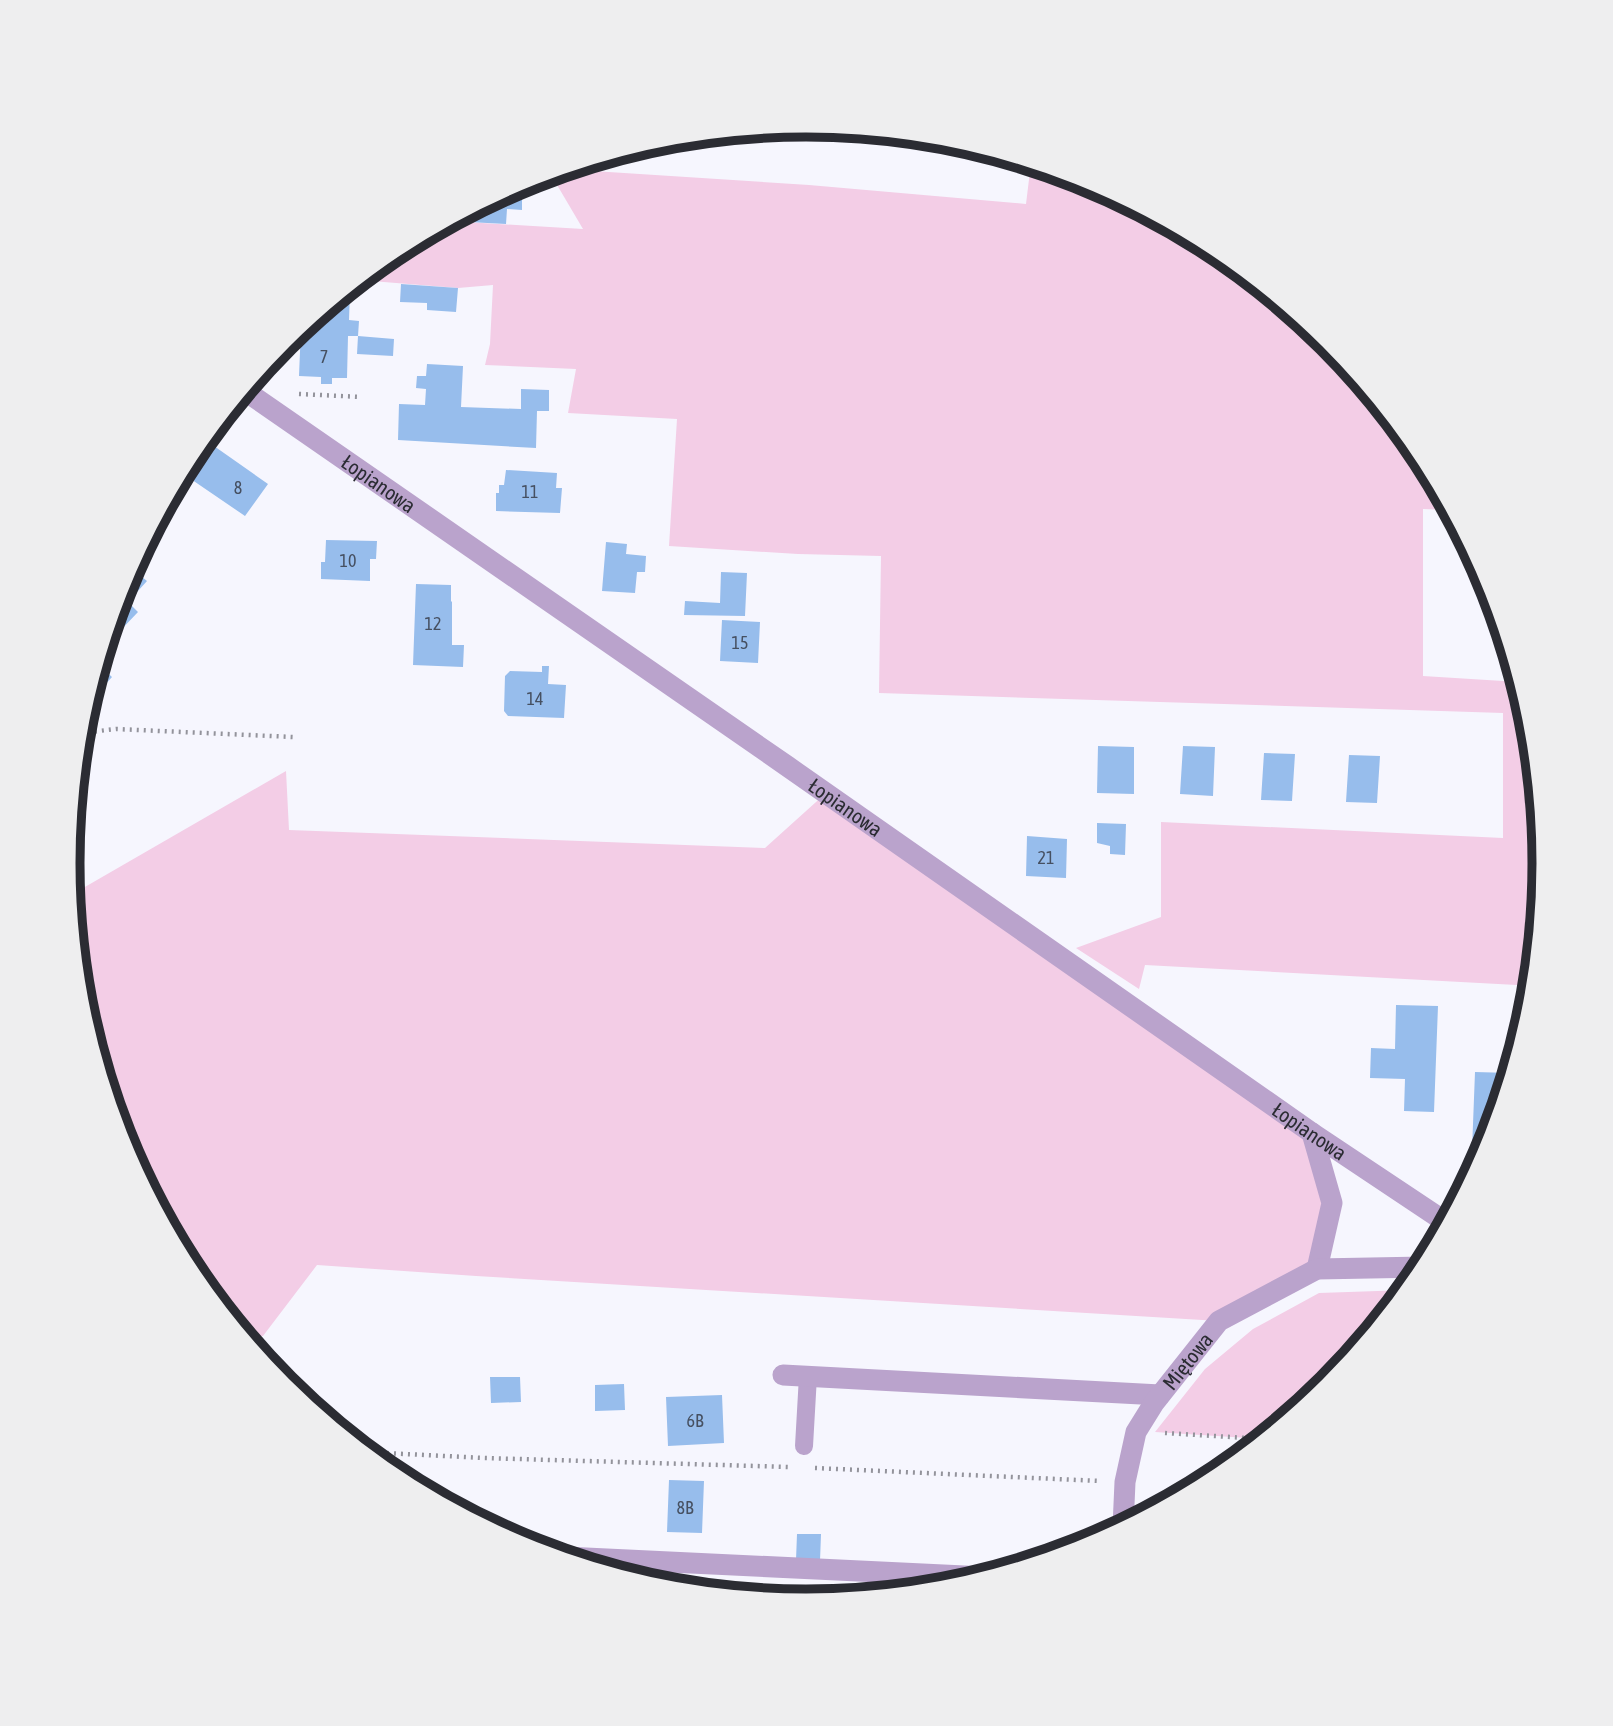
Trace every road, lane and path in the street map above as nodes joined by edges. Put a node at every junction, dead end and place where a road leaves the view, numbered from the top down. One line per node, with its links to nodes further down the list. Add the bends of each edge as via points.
1 (254, 393): 3 (path)
2 (252, 395): 6 (street, Łopianowa)
3 (361, 397)
4 (92, 732): 5 (path)
5 (293, 737)
6 (1312, 1133): 7 (street, Łopianowa); 9 (street, via 1332,1203)
7 (1439, 1218)
8 (1409, 1267): 9 (street, Miętowa)
9 (1317, 1269): 12 (street, Miętowa, via 1219,1321)
10 (783, 1375): 11 (street)
11 (808, 1376): 12 (street); 15 (lane)
12 (1160, 1395): 13 (street, Miętowa)
13 (1136, 1432): 14 (path); 19 (street, Miętowa)
14 (1249, 1438)
15 (804, 1446)
16 (384, 1453): 17 (path)
17 (799, 1468)
18 (812, 1468): 19 (path)
19 (1125, 1482): 20 (street, Miętowa)
20 (1123, 1516)
21 (602, 1559): 22 (street)
22 (947, 1575)

